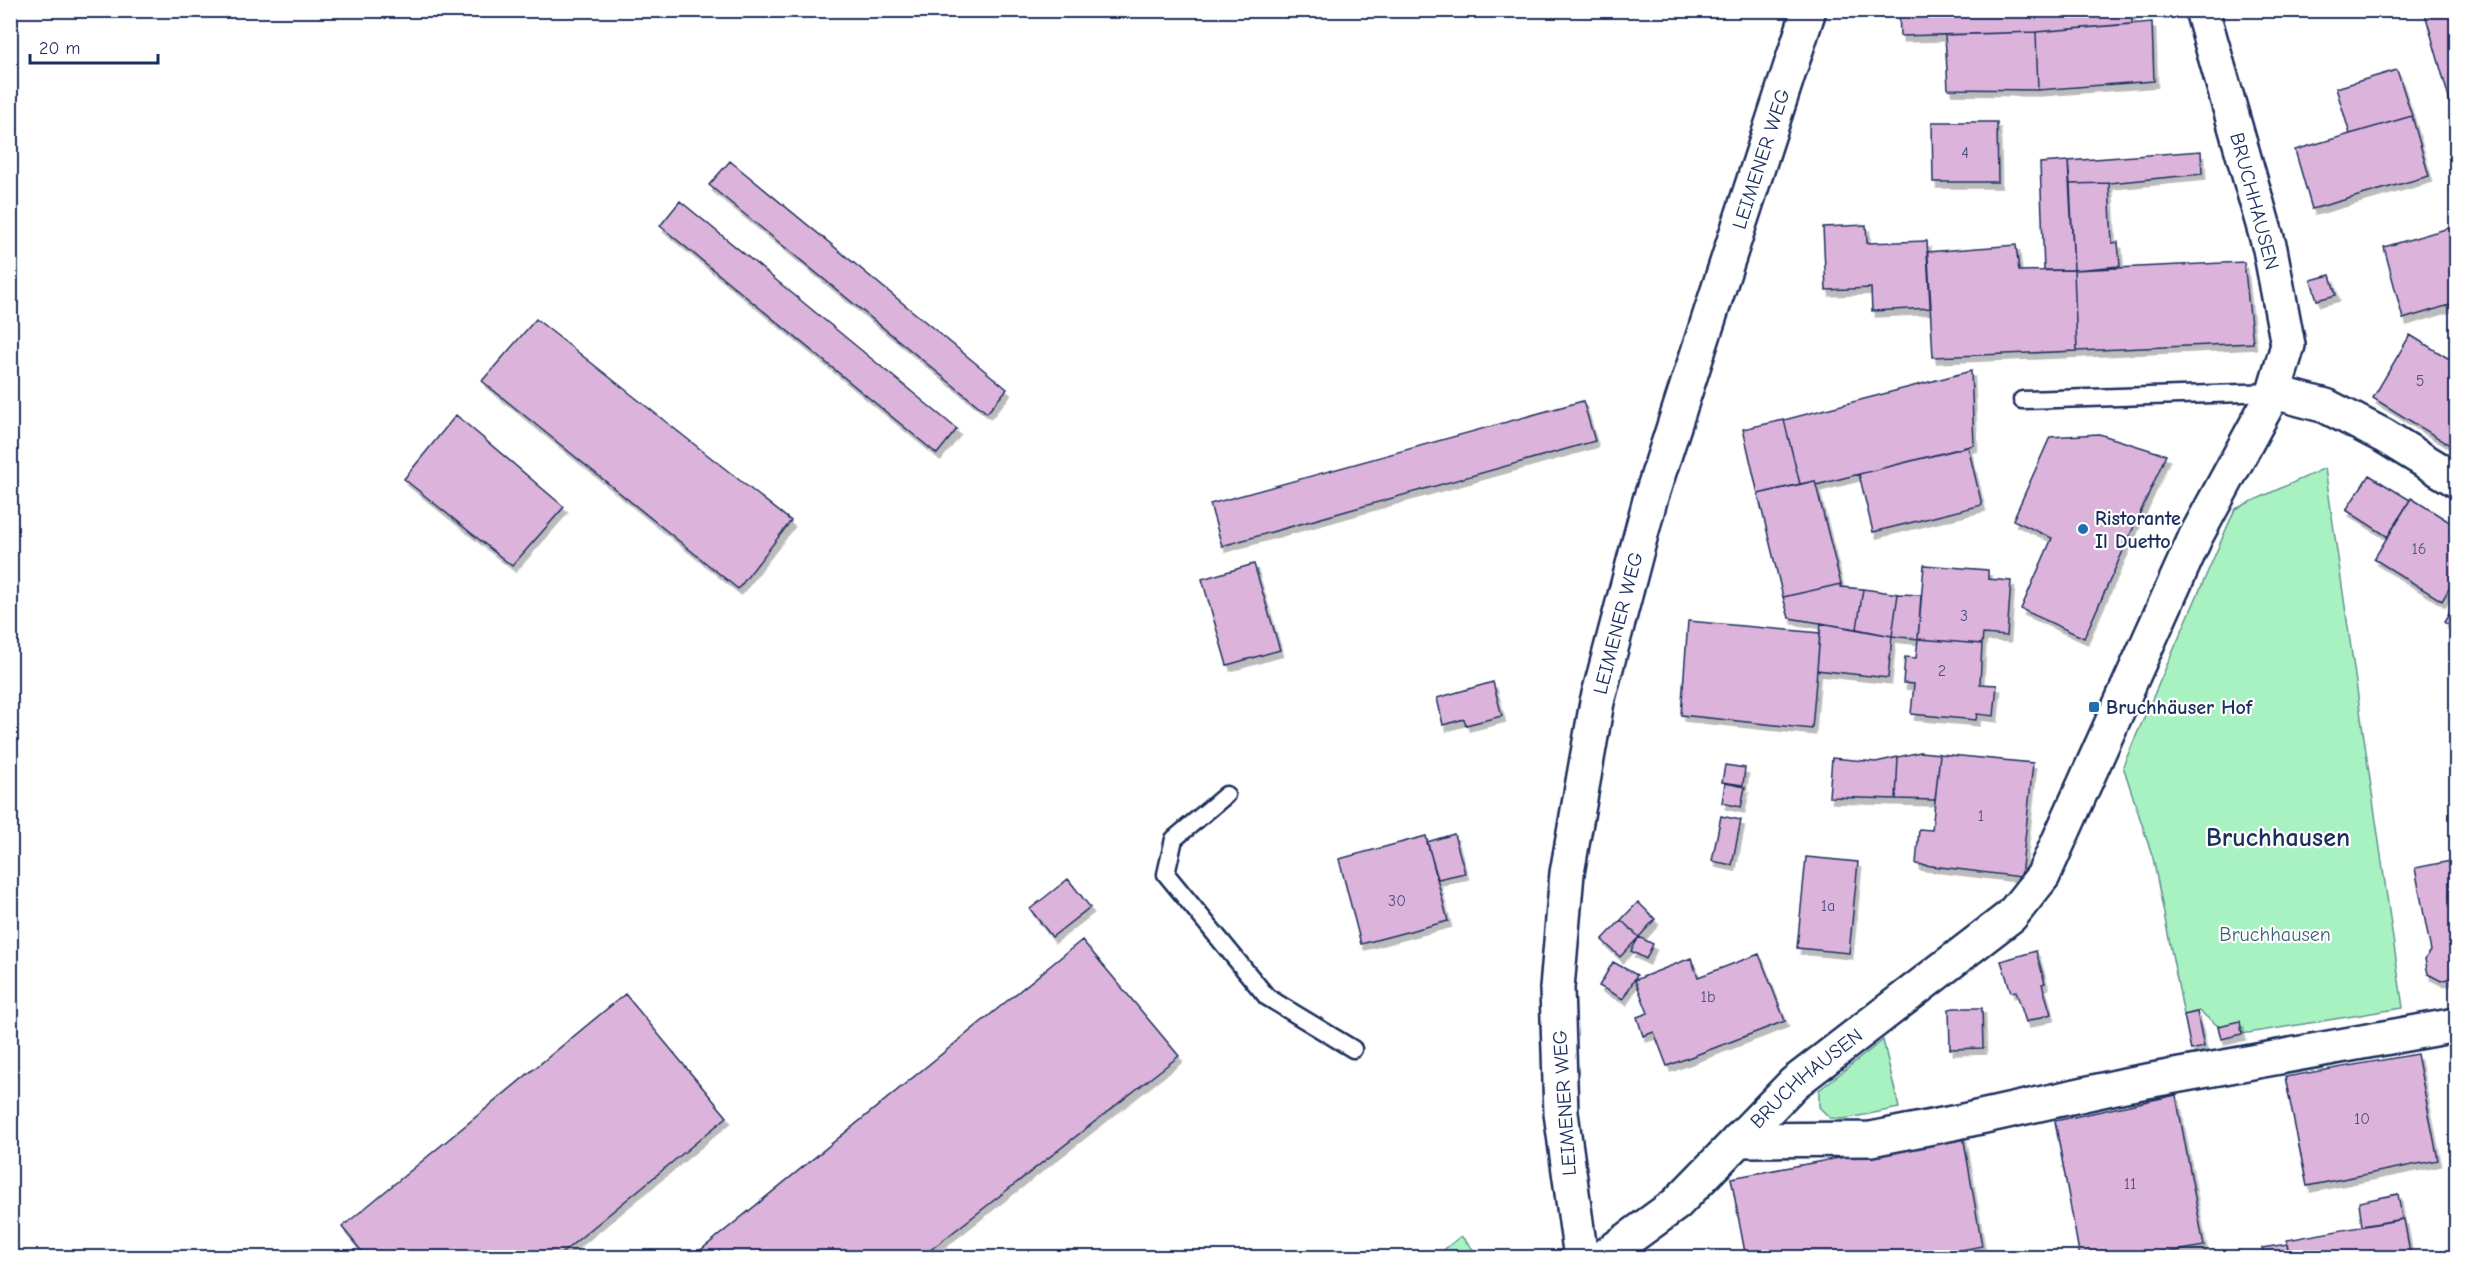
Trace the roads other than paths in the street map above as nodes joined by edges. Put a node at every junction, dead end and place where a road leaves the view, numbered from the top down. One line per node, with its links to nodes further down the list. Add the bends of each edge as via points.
1 (1809, 10): 10 (street, LEIMENER WEG, via 1650,500 1597,702 1567,873 1557,988 1561,1113)
2 (2202, 10): 3 (street, BRUCHHAUSEN, via 2274,270 2288,345)
3 (2274, 392): 4 (lane); 5 (street, via 2326,406); 9 (street, BRUCHHAUSEN, via 2196,536 2043,876 2011,916 1794,1083)
4 (2022, 400)
5 (2457, 480)
6 (1226, 795): 8 (lane, via 1174,839 1167,874 1267,997)
7 (2457, 1025): 9 (street, BRUCHHAUSEN, via 2125,1085 1871,1139)
8 (1353, 1049)
9 (1738, 1140): 11 (street, BRUCHHAUSEN, via 1676,1204)
10 (1581, 1257)
11 (1602, 1257)

